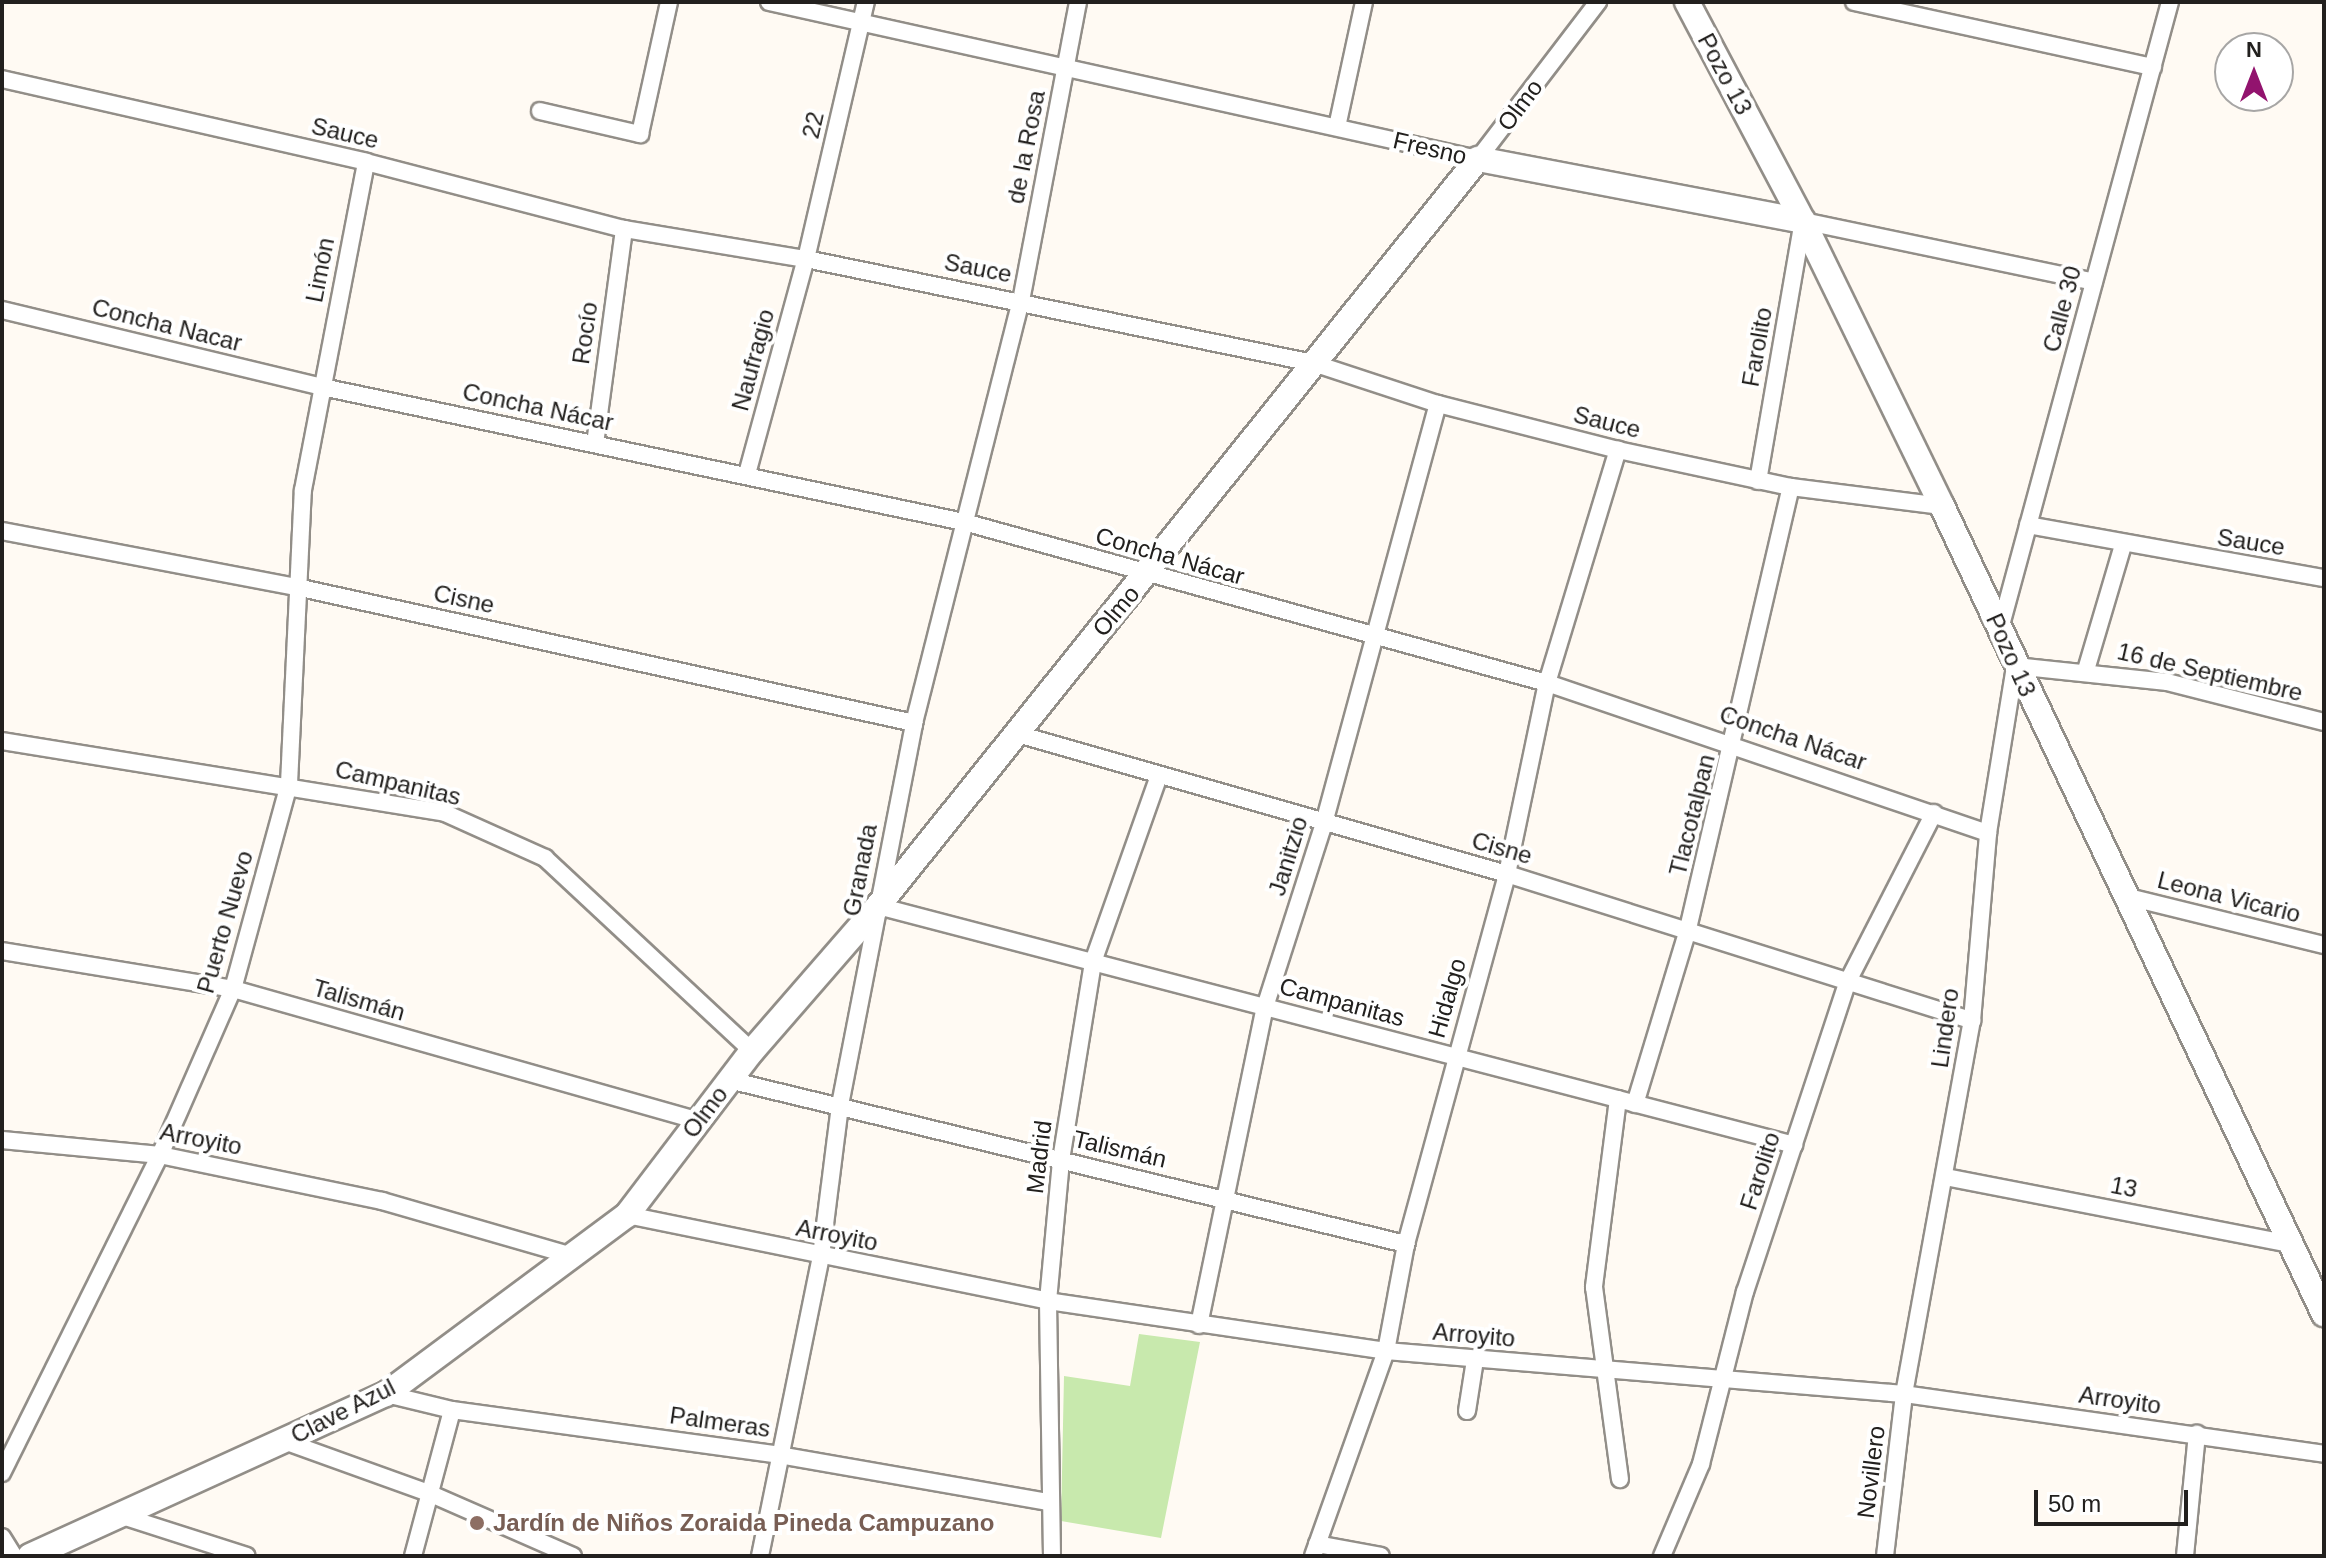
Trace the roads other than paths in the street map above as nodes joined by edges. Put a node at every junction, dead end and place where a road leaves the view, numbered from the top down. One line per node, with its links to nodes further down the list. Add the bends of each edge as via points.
1 (669, 2): 14 (street, via 640,134)
2 (769, 2): 10 (street, Fresno)
3 (866, 2): 10 (street, 22)
4 (1078, 2): 11 (street, de la Rosa)
5 (1364, 2): 15 (street)
6 (1598, 2): 16 (street, Olmo)
7 (1687, 2): 18 (main road, Pozo 13)
8 (1854, 2): 12 (street)
9 (2170, 2): 12 (street, Calle 30)
10 (862, 21): 11 (street, Fresno); 20 (street, 22)
11 (1066, 66): 15 (street, Fresno); 22 (street, de la Rosa)
12 (2153, 67): 21 (street, Calle 30)
13 (2, 79): 17 (street, Sauce)
14 (540, 111)
15 (1337, 127): 16 (street, Fresno)
16 (1478, 159): 18 (main road, Fresno); 24 (main road, Olmo)
17 (366, 162): 19 (street, Sauce); 25 (street, Limón)
18 (1803, 221): 21 (street, Fresno); 30 (street, Farolito); 32 (main road, Pozo 13)
19 (624, 229): 20 (street, Sauce); 27 (street, Rocío)
20 (806, 259): 22 (street, Sauce); 29 (street, Naufragio)
21 (2094, 282): 34 (street, Calle 30)
22 (1021, 301): 24 (street, Sauce); 33 (street, Granada)
23 (2, 310): 25 (street, Concha Nacar)
24 (1313, 363): 26 (street, Sauce); 37 (main road, Olmo)
25 (322, 387): 27 (street, Concha Nácar); 39 (street, Puerto Nuevo, via 303,490)
26 (1438, 404): 28 (street, Sauce); 41 (street, Janitzio)
27 (595, 444): 29 (street, Concha Nácar)
28 (1618, 450): 30 (street, Sauce); 44 (street, Hidalgo)
29 (747, 474): 33 (street, Concha Nácar)
30 (1758, 481): 31 (street, Sauce)
31 (1791, 487): 32 (street, Sauce); 49 (street, Tlacotalpan)
32 (1942, 506): 40 (main road, Pozo 13)
33 (964, 522): 37 (street, Concha Nácar); 46 (street, Granada)
34 (2028, 525): 36 (street, Sauce); 40 (street, Calle 30)
35 (2, 531): 39 (street, Cisne)
36 (2123, 545): 38 (street, Sauce); 43 (street, 16 de Septiembre)
37 (1147, 574): 41 (street, Concha Nácar); 47 (main road, Olmo)
38 (2324, 578)
39 (301, 588): 46 (street, Cisne); 51 (street, Puerto Nuevo)
40 (2000, 629): 42 (main road, Pozo 13)
41 (1372, 637): 44 (street, Concha Nácar); 53 (street, Janitzio)
42 (2015, 666): 43 (street, 16 de Septiembre); 54 (street, Lindero); 56 (main road, Pozo 13)
43 (2086, 670): 45 (street, 16 de Septiembre, via 2167,682)
44 (1547, 683): 49 (street, Concha Nácar); 55 (street, Hidalgo)
45 (2324, 722)
46 (914, 723): 57 (street, Granada)
47 (1014, 733): 50 (street, Cisne); 57 (main road, Olmo)
48 (2, 741): 51 (street, Campanitas)
49 (1734, 743): 52 (street, Concha Nácar); 58 (street, Tlacotalpan)
50 (1159, 776): 53 (street, Cisne); 61 (street, Madrid)
51 (289, 784): 63 (street, Puerto Nuevo); 66 (street, Campanitas, via 445,813 545,858)
52 (1934, 813): 54 (street, Concha Nácar); 62 (street, Farolito)
53 (1324, 823): 55 (street, Cisne); 64 (street, Janitzio)
54 (1988, 833): 65 (street, Lindero)
55 (1507, 874): 58 (street, Cisne); 67 (street, Hidalgo)
56 (2123, 895): 59 (street, Leona Vicario); 81 (main road, Pozo 13)
57 (878, 906): 61 (street, Campanitas); 66 (main road, Olmo); 71 (street, Granada)
58 (1687, 933): 62 (street, Cisne); 70 (street, Tlacotalpan)
59 (2324, 945)
60 (2, 951): 63 (street, Talismán)
61 (1093, 962): 64 (street, Campanitas); 76 (street, Madrid)
62 (1847, 983): 65 (street, Cisne); 74 (street, Farolito)
63 (233, 989): 72 (street, Talismán); 75 (street, Puerto Nuevo)
64 (1265, 1007): 67 (street, Campanitas); 78 (street, Janitzio)
65 (1972, 1021): 77 (street, Lindero)
66 (752, 1051): 68 (main road, Olmo)
67 (1455, 1056): 69 (street, Campanitas); 80 (street, Hidalgo)
68 (729, 1080): 71 (street, Talismán); 72 (main road, Olmo)
69 (1618, 1099): 70 (street, Campanitas); 89 (street, via 1594,1287)
70 (1635, 1104): 74 (street, Campanitas)
71 (840, 1105): 76 (street, Talismán); 83 (street, Granada)
72 (698, 1121): 79 (main road, Olmo)
73 (2, 1140): 75 (street, Arroyito)
74 (1794, 1145): 90 (street, Farolito)
75 (160, 1155): 82 (street, Arroyito, via 382,1201); 99 (street, Puerto Nuevo)
76 (1061, 1160): 78 (street, Talismán); 84 (street, Madrid)
77 (1945, 1177): 81 (street, 13); 92 (street, Lindero)
78 (1227, 1199): 80 (street, Talismán); 86 (street, Janitzio)
79 (627, 1215): 82 (main road, Clave Azul); 83 (street, Arroyito)
80 (1406, 1244): 87 (street, Hidalgo)
81 (2294, 1245): 85 (main road, Pozo 13)
82 (573, 1256): 91 (main road, Clave Azul)
83 (821, 1256): 84 (street, Arroyito); 98 (street, Granada)
84 (1048, 1301): 86 (street, Arroyito); 102 (street, Madrid)
85 (2324, 1314)
86 (1199, 1325): 87 (street, Arroyito)
87 (1386, 1351): 88 (street, Arroyito); 105 (street, Hidalgo)
88 (1475, 1360): 89 (street, Arroyito); 94 (street)
89 (1603, 1370): 90 (street, Arroyito); 100 (street)
90 (1720, 1377): 92 (street, Arroyito); 114 (street, Farolito, via 1701,1464)
91 (386, 1394): 93 (street, Palmeras); 96 (main road, Clave Azul)
92 (1904, 1394): 95 (street, Arroyito); 115 (street, Novillero)
93 (452, 1410): 98 (street, Palmeras); 101 (street)
94 (1467, 1411)
95 (2197, 1434): 97 (street, Arroyito); 116 (street)
96 (284, 1441): 101 (street); 103 (main road, Clave Azul)
97 (2324, 1454)
98 (779, 1455): 102 (street, Palmeras); 111 (street, Granada)
99 (2, 1473)
100 (1620, 1479)
101 (431, 1494): 109 (street); 110 (street)
102 (1048, 1502): 112 (street, Madrid)
103 (118, 1514): 107 (main road, Clave Azul); 108 (street)
104 (2, 1537): 106 (street)
105 (1315, 1550): 113 (street)
106 (14, 1556)
107 (30, 1556)
108 (247, 1556)
109 (413, 1556)
110 (573, 1556)
111 (760, 1556)
112 (1052, 1556)
113 (1381, 1556)
114 (1662, 1556)
115 (1885, 1556)
116 (2185, 1556)

